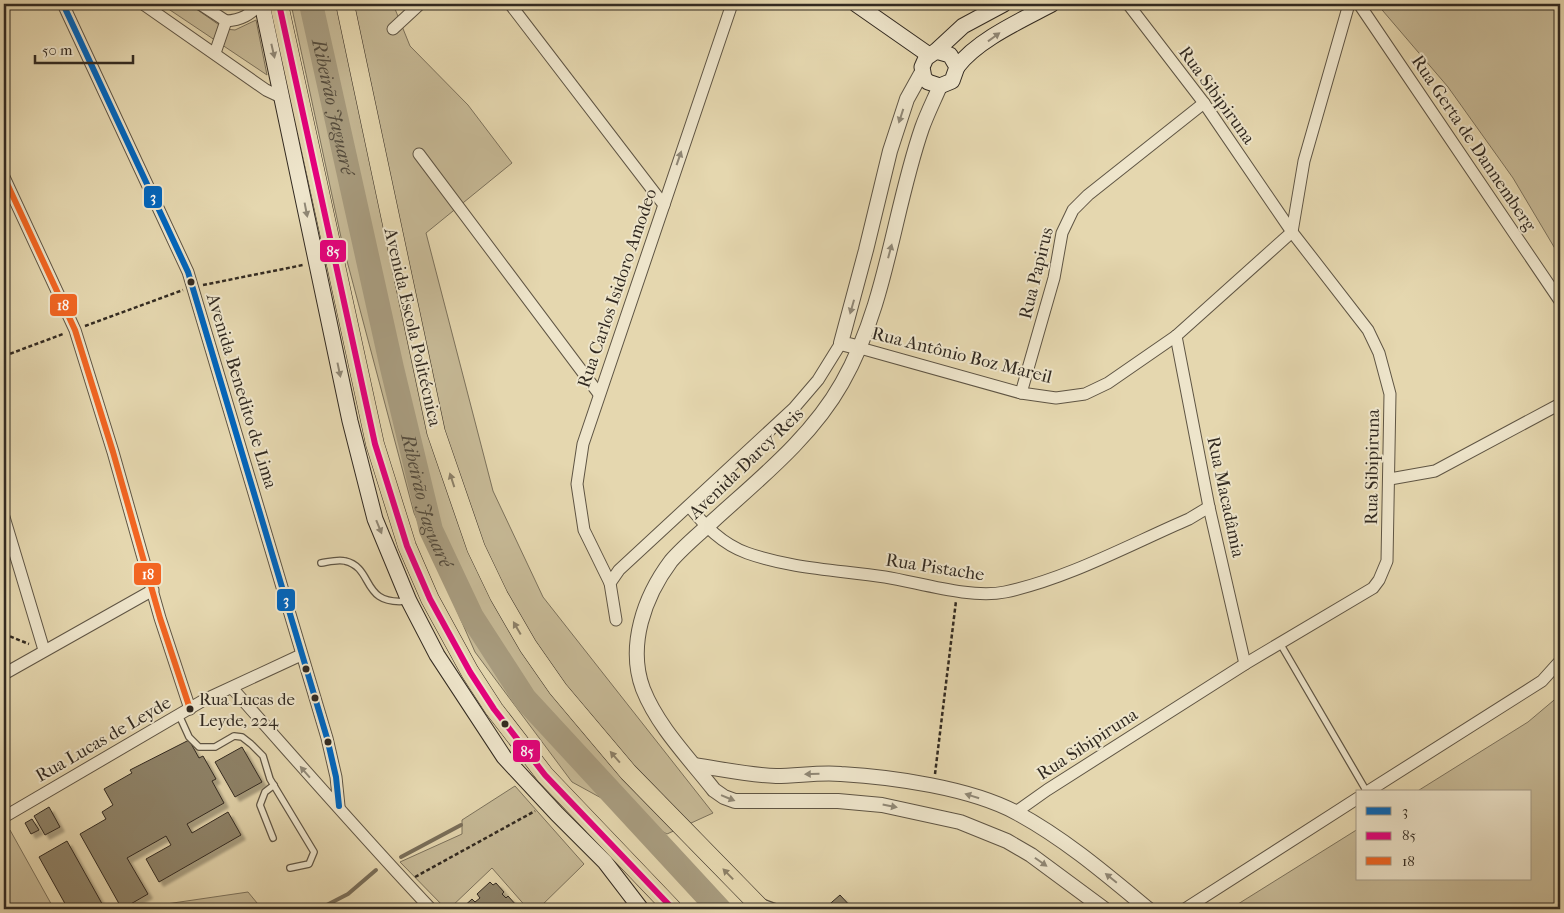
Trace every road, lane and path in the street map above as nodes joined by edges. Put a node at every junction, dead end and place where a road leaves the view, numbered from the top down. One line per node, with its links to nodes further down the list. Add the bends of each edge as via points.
1 (63, 4): 32 (street, Avenida Benedito de Lima)
2 (143, 4): 18 (street)
3 (200, 4): 16 (street)
4 (261, 4): 16 (street, via 248,16); 23 (main road, one-way to 23)
5 (279, 4): 75 (highway, via 375,444 406,546 430,599 494,709 545,775)
6 (346, 4): 77 (highway, Avenida Escola Politécnica, one-way to 6, via 628,772 558,689 528,646 476,548 436,432)
7 (420, 4): 17 (street)
8 (510, 4): 27 (street)
9 (732, 4): 27 (street, Rua Carlos Isidoro Amodeo, one-way to 9)
10 (856, 4): 19 (main road)
11 (1004, 4): 19 (main road, via 963,26)
12 (1052, 4): 20 (main road, one-way to 12, via 1003,30)
13 (1128, 4): 24 (street, Rua Sibipiruna)
14 (1349, 4): 28 (street, via 1304,162)
15 (1359, 4): 33 (street, Rua Gerta de Dannemberg)
16 (226, 21): 18 (street)
17 (393, 29)
18 (215, 53): 23 (street, via 266,90)
19 (933, 53): 20 (main road, via 950,55); 21 (main road, via 923,62)
20 (957, 67): 22 (main road, via 952,80)
21 (922, 72): 22 (main road, via 928,82); 30 (street, Avenida Darcy Reis, one-way to 30, via 907,99 890,151)
22 (940, 86): 31 (street, Avenida Darcy Reis, one-way to 22, via 922,128)
23 (284, 98): 29 (main road, one-way to 29)
24 (1204, 103): 28 (street, Rua Sibipiruna); 39 (street, Rua Papirus, via 1073,210 1062,234 1054,278)
25 (419, 154): 40 (street)
26 (4, 177): 34 (street)
27 (664, 204): 40 (street, Rua Carlos Isidoro Amodeo)
28 (1292, 232): 35 (street, Rua Antônio Boz Mareil); 42 (street, Rua Sibipiruna, via 1368,330 1379,353 1390,394)
29 (316, 262): 32 (path); 51 (main road, one-way to 51, via 364,478 376,519)
30 (862, 265): 31 (street, via 869,280); 36 (street, Avenida Darcy Reis, one-way to 36)
31 (881, 287): 37 (street, Avenida Darcy Reis)
32 (193, 288): 34 (path); 56 (street, Avenida Benedito de Lima)
33 (1560, 301)
34 (75, 330): 38 (path); 49 (street)
35 (1176, 336): 39 (street, Rua Antônio Boz Mareil, via 1108,383 1085,394 1056,398); 44 (street, Rua Macadâmia)
36 (841, 342): 37 (street, Rua Antônio Boz Mareil); 43 (street, Avenida Darcy Reis, via 818,380 794,408)
37 (860, 348): 39 (street, Rua Antônio Boz Mareil); 46 (street, Avenida Darcy Reis, via 823,414 789,451)
38 (4, 356)
39 (1021, 393)
40 (599, 394): 48 (street, Rua Carlos Isidoro Amodeo, via 583,444 577,484 584,530)
41 (1560, 404): 42 (street, via 1435,471)
42 (1390, 479): 54 (street, Rua Sibipiruna, via 1386,561 1380,580 1357,599)
43 (689, 506): 46 (street, Rua Pistache); 48 (street, Avenida Darcy Reis, via 630,559)
44 (1209, 507): 50 (street, Rua Pistache, via 1189,519 1036,584 1004,592 976,594); 58 (street, Rua Macadâmia)
45 (4, 517): 55 (street)
46 (706, 528): 50 (street, Rua Pistache, via 746,553 806,568); 63 (street, Avenida Darcy Reis, via 672,560 656,586 640,622 636,665 660,722)
47 (321, 563): 51 (lane, via 344,560 356,566 384,601)
48 (610, 584): 52 (street)
49 (153, 590): 55 (street); 61 (street)
50 (957, 590): 65 (path)
51 (409, 601): 69 (main road, via 437,655 475,715 504,757)
52 (616, 620)
53 (4, 634): 55 (path)
54 (1281, 644): 58 (street, Rua Sibipiruna); 66 (lane)
55 (44, 650): 59 (street)
56 (301, 655): 60 (street, Rua Lucas de Leyde); 70 (street, Avenida Benedito de Lima, via 328,743)
57 (1560, 661): 67 (street, via 1542,682)
58 (1245, 664): 71 (street, Rua Sibipiruna)
59 (4, 674)
60 (232, 688): 61 (street, Rua Lucas de Leyde); 70 (street, one-way to 60, via 317,785)
61 (190, 709): 62 (street, Rua Lucas de Leyde)
62 (179, 715): 64 (lane, via 189,737 199,747 214,747 234,736 242,737 263,756); 72 (street, Rua Lucas de Leyde)
63 (694, 765): 65 (street, one-way to 63, via 839,773 778,776); 83 (street, Avenida Darcy Reis, one-way to 83, via 714,790 735,801 838,801 882,805 960,822 1032,855)
64 (274, 785): 73 (lane, via 265,792 260,805); 74 (lane, via 314,852 309,864)
65 (934, 786): 71 (street, one-way to 65)
66 (1366, 790)
67 (1370, 790)
68 (1356, 799): 85 (street)
69 (548, 804): 76 (path); 79 (main road, via 605,862)
70 (340, 806): 76 (street)
71 (1016, 812): 84 (street, one-way to 71, via 1088,860)
72 (4, 817)
73 (273, 838)
74 (290, 868)
75 (633, 868): 80 (highway); 81 (highway)
76 (406, 882): 78 (street)
77 (756, 903): 82 (lane)
78 (431, 909)
79 (641, 909)
80 (656, 909)
81 (673, 909)
82 (781, 909)
83 (1104, 909)
84 (1148, 909)
85 (1185, 909)

